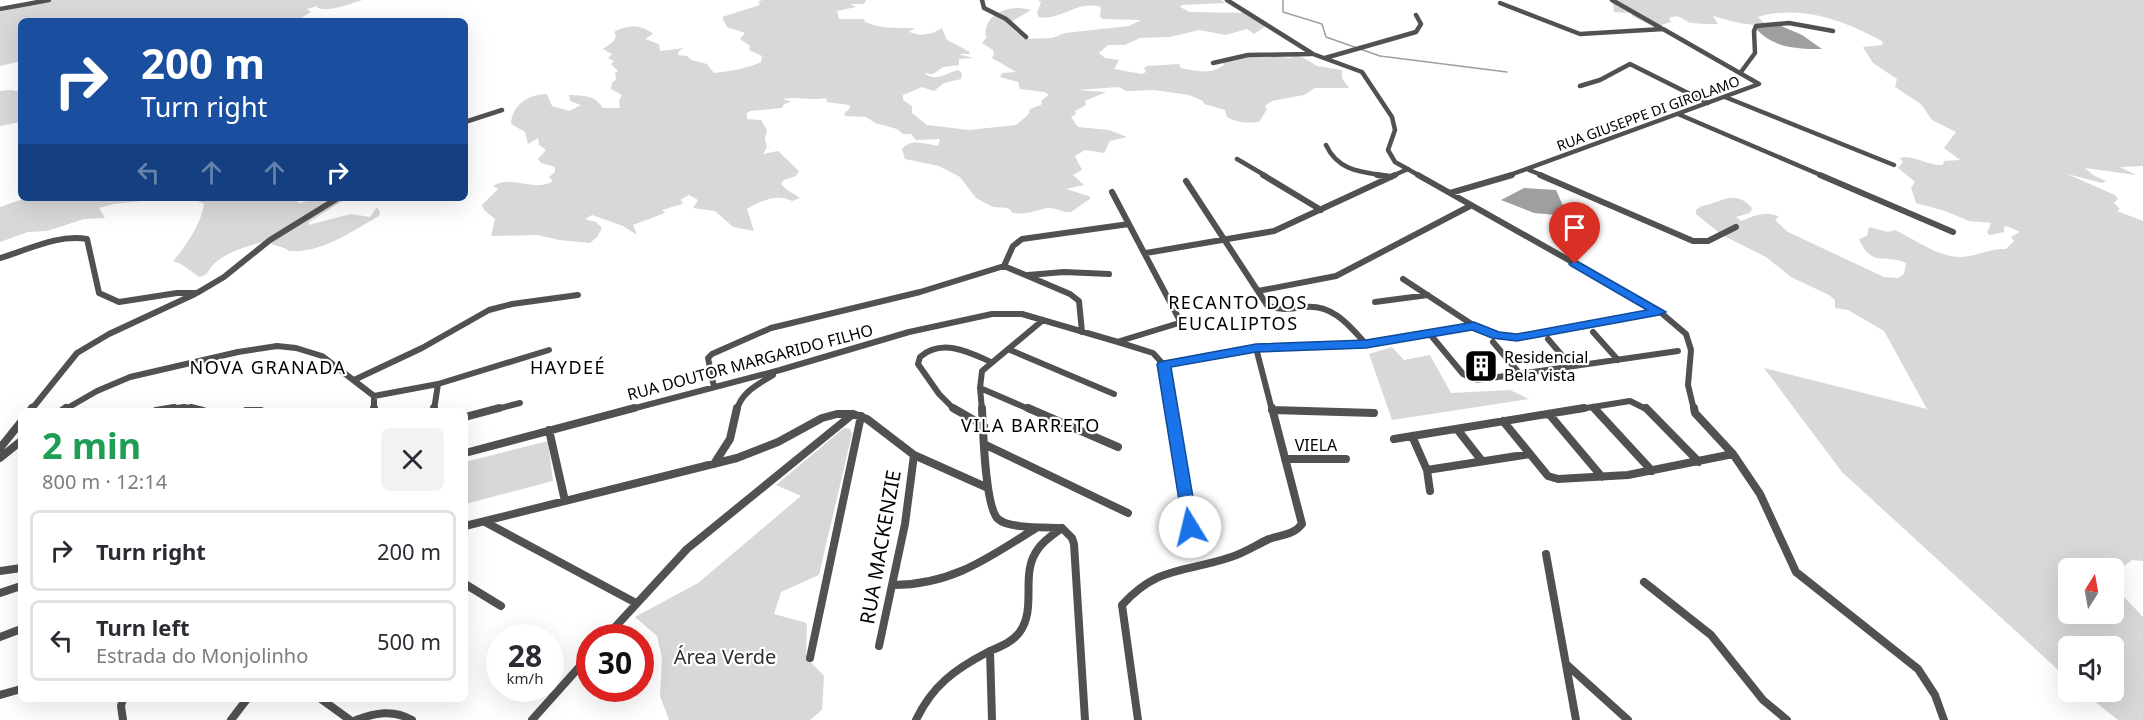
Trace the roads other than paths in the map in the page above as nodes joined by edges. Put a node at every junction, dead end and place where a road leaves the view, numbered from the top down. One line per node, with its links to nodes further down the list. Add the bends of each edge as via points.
1 (49, 0): 6 (street)
2 (982, 0): 10 (street, via 984,8 1006,19)
3 (1227, 0): 11 (street)
4 (1612, 0): 8 (street, RUA GIUSEPPE DI GIROLAMO)
5 (1500, 3): 8 (street, via 1580,34)
6 (0, 9)
7 (1416, 15): 12 (street, via 1421,24 1416,32)
8 (1663, 29): 14 (street, RUA GIUSEPPE DI GIROLAMO)
9 (1833, 30): 14 (street, via 1789,23 1756,26 1755,53)
10 (1026, 37)
11 (1313, 54): 12 (street); 13 (street, via 1274,53)
12 (1325, 58): 24 (street, via 1362,72 1394,124 1389,154)
13 (1213, 63)
14 (1741, 72): 16 (street, RUA GIUSEPPE DI GIROLAMO, via 1759,84)
15 (1580, 86): 17 (street, via 1630,64)
16 (1725, 97): 17 (street, RUA GIUSEPPE DI GIROLAMO); 23 (street)
17 (1708, 104): 19 (street, RUA GIUSEPPE DI GIROLAMO)
18 (502, 110): 20 (street)
19 (1678, 114): 25 (street, RUA GIUSEPPE DI GIROLAMO); 35 (street)
20 (468, 121)
21 (1326, 145): 26 (street, via 1331,159 1340,165)
22 (1237, 159): 32 (street)
23 (1894, 165)
24 (1408, 170): 26 (street); 29 (street)
25 (1529, 170): 29 (street, RUA GIUSEPPE DI GIROLAMO); 34 (street, via 1693,241 1708,241)
26 (1392, 177): 32 (street)
27 (1186, 181): 36 (street)
28 (1112, 192): 33 (street)
29 (1450, 194): 31 (street)
30 (333, 201): 44 (street, via 270,240)
31 (1470, 206): 43 (street, via 1336,276); 48 (street)
32 (1321, 210): 36 (street, via 1274,231)
33 (1129, 224): 37 (street); 39 (street, via 1022,239 1013,246)
34 (1736, 227)
35 (1953, 232)
36 (1224, 239): 37 (street); 43 (street)
37 (1146, 253): 55 (street, via 1179,323)
38 (0, 258): 44 (street, via 80,237 87,239 99,293 108,298 128,302)
39 (1004, 266): 41 (street); 70 (street, via 910,295 765,331 708,358)
40 (1109, 274): 41 (street)
41 (1026, 275): 51 (street, via 1079,301)
42 (1403, 279): 46 (street)
43 (1258, 291): 57 (street, via 1267,305 1275,309 1313,307 1332,312)
44 (197, 293): 76 (street, via 82,350)
45 (578, 295): 68 (street, via 489,310)
46 (1428, 295): 47 (street); 50 (street)
47 (1375, 302)
48 (1659, 312): 50 (street, via 1517,338 1497,336); 98 (street, via 1686,334 1691,350 1688,385 1695,412)
49 (1043, 320): 51 (street, RUA DOUTOR MARGARIDO FILHO); 59 (street); 66 (street, RUA DOUTOR MARGARIDO FILHO, via 1012,312 992,314 909,332)
50 (1474, 326): 53 (street)
51 (1082, 332): 55 (street, RUA DOUTOR MARGARIDO FILHO)
52 (1593, 332): 62 (street)
53 (1429, 333): 57 (street); 67 (street, via 1466,377 1477,380)
54 (1548, 339): 65 (street)
55 (1118, 342): 64 (street, RUA DOUTOR MARGARIDO FILHO, via 1153,354)
56 (1493, 342): 67 (street)
57 (1366, 344): 58 (street)
58 (1256, 348): 64 (street); 80 (street)
59 (1008, 349): 63 (street); 72 (street)
60 (549, 350): 69 (street)
61 (1678, 351): 62 (street)
62 (1618, 360): 65 (street)
63 (990, 362): 71 (street, via 982,371); 87 (street, via 949,345 924,353 918,364 949,406)
64 (1163, 364): 115 (street)
65 (1571, 366): 67 (street)
66 (780, 370): 70 (street, RUA DOUTOR MARGARIDO FILHO); 105 (street, via 744,395 730,440)
67 (1520, 374)
68 (354, 380): 73 (street); 77 (street, via 310,351 287,346 262,347 130,377)
69 (438, 384): 73 (street); 79 (street)
70 (714, 387): 89 (street, RUA DOUTOR MARGARIDO FILHO)
71 (981, 388): 87 (street); 94 (street)
72 (1114, 394)
73 (374, 396): 78 (street)
74 (520, 403): 84 (street)
75 (1593, 407): 82 (street); 104 (street, via 1630,401 1640,404); 107 (street)
76 (32, 408)
77 (67, 408)
78 (374, 408)
79 (434, 408)
80 (1272, 410): 81 (street); 101 (street)
81 (1374, 413)
82 (1549, 414): 85 (street); 108 (street)
83 (857, 415): 99 (street); 105 (street, via 822,418 758,451); 126 (street, via 687,549); 133 (street)
84 (468, 416)
85 (1503, 422): 88 (street); 97 (street)
86 (18, 426): 95 (street)
87 (984, 426): 93 (street)
88 (1456, 429): 90 (street); 103 (street)
89 (549, 430): 96 (street, RUA DOUTOR MARGARIDO FILHO); 111 (street)
90 (1412, 436): 91 (street); 106 (street)
91 (1394, 439)
92 (18, 443): 100 (street)
93 (987, 445): 109 (street); 112 (street)
94 (1118, 447)
95 (0, 448)
96 (468, 452)
97 (1530, 454): 103 (street); 108 (street, via 1554,479)
98 (1733, 454): 104 (street); 154 (street, via 1760,494 1796,572 1918,669 1935,695)
99 (914, 455): 109 (street); 122 (street, RUA MACKENZIE)
100 (0, 458)
101 (1285, 459): 102 (street, VIELA); 150 (street, via 1301,528 1230,558 1165,571 1133,591 1122,605)
102 (1346, 459)
103 (1482, 461): 106 (street)
104 (1699, 462): 107 (street)
105 (714, 464): 111 (street)
106 (1427, 470): 110 (street)
107 (1652, 471): 108 (street)
108 (1602, 477)
109 (988, 488): 116 (street, via 990,504 998,519 1010,525)
110 (1430, 491)
111 (565, 501): 113 (street)
112 (1128, 513)
113 (485, 522): 114 (street); 126 (street)
114 (468, 525)
115 (1190, 527)
116 (1036, 528): 117 (street); 122 (street, via 943,581 913,587)
117 (1062, 528): 132 (street, via 1034,554 1023,627 1012,640); 149 (street, via 1074,544)
118 (1546, 554): 134 (street)
119 (18, 568): 120 (street)
120 (0, 571)
121 (1644, 582): 153 (street, via 1711,635 1763,700)
122 (893, 585): 131 (street, RUA MACKENZIE)
123 (468, 586): 127 (street)
124 (18, 587): 125 (street)
125 (0, 593)
126 (636, 603): 128 (street)
127 (501, 606)
128 (617, 624)
129 (18, 630): 130 (street)
130 (0, 637)
131 (879, 646)
132 (990, 651): 147 (street, via 933,688); 148 (street)
133 (810, 658)
134 (1566, 664): 151 (street); 152 (street)
135 (576, 671): 146 (street)
136 (18, 690): 137 (street)
137 (0, 695)
138 (122, 702): 141 (street)
139 (245, 702): 142 (street)
140 (325, 702): 143 (street)
141 (123, 720)
142 (231, 720)
143 (350, 720)
144 (356, 720): 145 (street, via 386,712)
145 (412, 720)
146 (532, 720)
147 (916, 720)
148 (992, 720)
149 (1085, 720)
150 (1138, 720)
151 (1576, 720)
152 (1628, 720)
153 (1787, 720)
154 (1944, 720)

